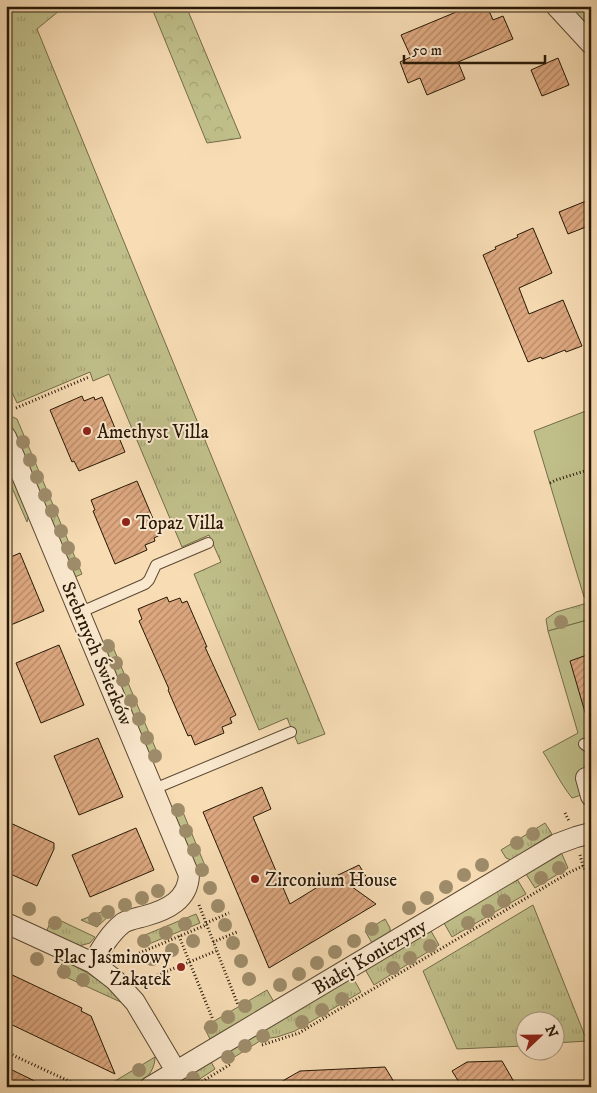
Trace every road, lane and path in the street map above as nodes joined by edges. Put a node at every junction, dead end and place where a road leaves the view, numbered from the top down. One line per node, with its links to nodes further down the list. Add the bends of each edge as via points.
1 (556, 6): 2 (street)
2 (591, 44)
3 (89, 377): 4 (path)
4 (16, 408)
5 (6, 437): 9 (street, Srebrnych Świerków)
6 (591, 469): 7 (path)
7 (550, 483)
8 (208, 544): 9 (lane, via 156,565 145,584)
9 (80, 612): 11 (street, Srebrnych Świerków)
10 (291, 732): 11 (lane)
11 (154, 789): 24 (street, Srebrnych Świerków, via 188,869 186,890 168,908 123,924 107,940)
12 (591, 833): 33 (street, Białej Koniczyny, via 557,844)
13 (583, 866): 30 (path, via 299,1034)
14 (199, 905): 17 (path)
15 (229, 913): 17 (path)
16 (6, 922): 24 (street)
17 (206, 924): 19 (path); 20 (path)
18 (237, 932): 20 (path)
19 (179, 936): 22 (path); 23 (path)
20 (213, 942): 21 (path)
21 (216, 951): 23 (path); 26 (path)
22 (123, 960)
23 (190, 962): 25 (path); 27 (path)
24 (92, 963): 33 (street, via 135,1002)
25 (138, 983)
26 (238, 1005)
27 (213, 1020)
28 (10, 1024): 29 (path)
29 (6, 1030)
30 (256, 1048)
31 (6, 1052): 34 (path)
32 (239, 1059): 36 (path)
33 (176, 1071): 35 (street, Białej Koniczyny)
34 (73, 1083)
35 (150, 1087)
36 (192, 1087)

